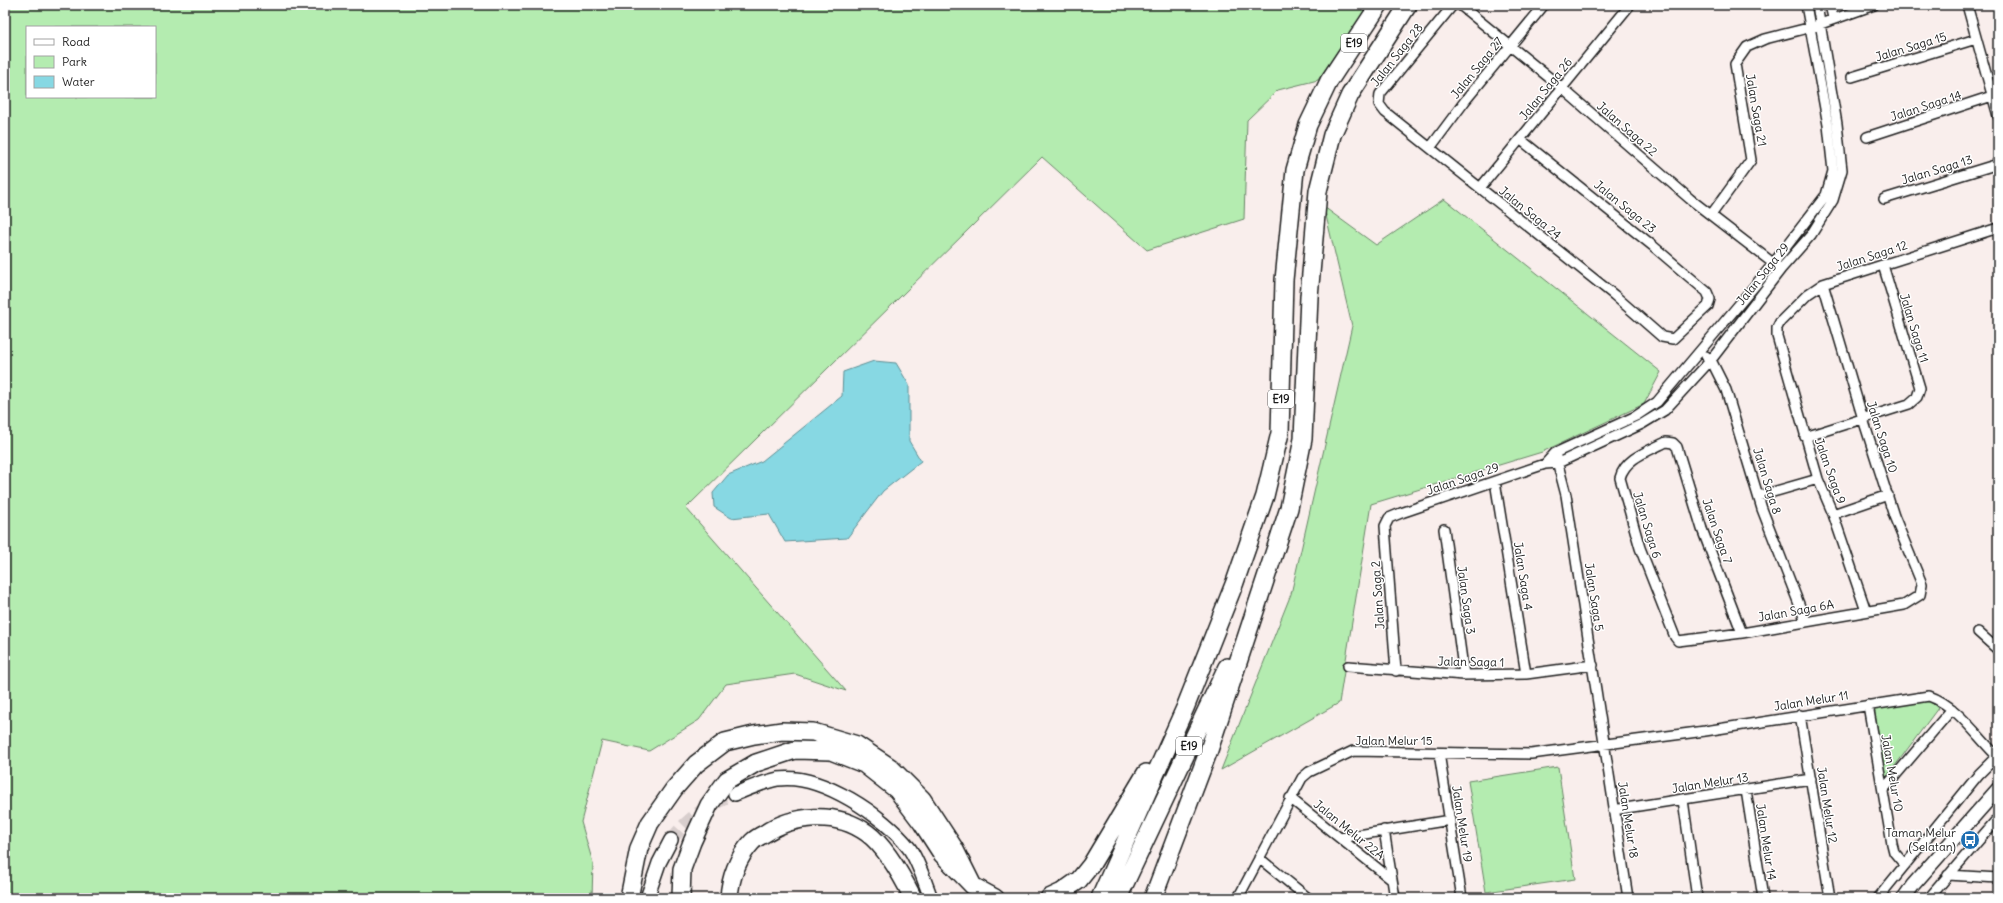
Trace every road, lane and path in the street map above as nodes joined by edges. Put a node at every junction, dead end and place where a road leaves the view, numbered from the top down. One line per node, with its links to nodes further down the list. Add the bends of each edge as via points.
1 (1379, 5): 64 (highway, E19, via 1329,81 1308,125 1296,170 1284,280 1280,434 1263,503)
2 (1408, 5): 50 (highway, E19, via 1350,96 1332,135 1318,191 1309,297 1303,439 1289,508)
3 (1454, 5): 20 (street, Jalan Saga 28, via 1380,94)
4 (1460, 5): 16 (street, Jalan Saga 22)
5 (1544, 5): 16 (street, Jalan Saga 27)
6 (1630, 5): 18 (street, Jalan Saga 26)
7 (1806, 5): 14 (street, Jalan Saga 29)
8 (1817, 5): 13 (street, Jalan Saga 29)
9 (1830, 5): 12 (street)
10 (1874, 5): 12 (street)
11 (1967, 5): 15 (street)
12 (1833, 18): 13 (street)
13 (1821, 23): 14 (street); 31 (street, Jalan Saga 29, via 1842,170 1833,200 1811,235)
14 (1812, 27): 28 (street, Jalan Saga 21, via 1765,39 1747,47 1736,64 1751,160); 31 (street, Jalan Saga 29, via 1833,171 1826,195)
15 (1976, 39): 17 (street, Jalan Saga 15); 19 (street)
16 (1510, 46): 18 (street, Jalan Saga 22); 24 (street, Jalan Saga 27)
17 (1852, 77)
18 (1562, 88): 23 (street, Jalan Saga 26); 28 (street, Jalan Saga 22)
19 (1992, 96): 21 (street); 22 (street, Jalan Saga 14)
20 (1379, 104): 24 (street, Jalan Saga 24, via 1385,112)
21 (1998, 116)
22 (1867, 138)
23 (1520, 139): 26 (street, Jalan Saga 26); 34 (street, Jalan Saga 23, via 1707,292 1710,299 1708,306)
24 (1430, 148): 26 (street, Jalan Saga 24)
25 (1998, 164): 27 (street, Jalan Saga 13)
26 (1480, 188): 34 (street, Jalan Saga 24)
27 (1884, 199)
28 (1711, 215): 31 (street, Jalan Saga 22)
29 (1998, 228): 30 (street, Jalan Saga 12)
30 (1883, 265): 32 (street, Jalan Saga 12); 37 (street, Jalan Saga 11, via 1920,388 1917,397 1909,404)
31 (1777, 267): 35 (street, Jalan Saga 29); 36 (street, Jalan Saga 29)
32 (1823, 284): 33 (street, Jalan Saga 12, via 1808,294 1780,322); 37 (street, Jalan Saga 10)
33 (1777, 336): 38 (street, Jalan Saga 9)
34 (1668, 340)
35 (1701, 352): 36 (street, Jalan Saga 8); 40 (street, Jalan Saga 29, via 1657,402 1636,416)
36 (1710, 360): 41 (street, Jalan Saga 29, via 1665,410 1642,424); 46 (street, Jalan Saga 8, via 1726,390)
37 (1863, 419): 38 (street); 45 (street, Jalan Saga 10)
38 (1805, 437): 43 (street, Jalan Saga 9)
39 (1666, 442): 55 (street, Jalan Saga 7, via 1677,447 1702,529); 56 (street, Jalan Saga 6, via 1628,463 1620,478 1640,548)
40 (1555, 453): 41 (street, Jalan Saga 5); 42 (street, Jalan Saga 29)
41 (1558, 463): 42 (street, Jalan Saga 29); 59 (street, Jalan Saga 5, via 1566,495)
42 (1545, 464): 44 (street, Jalan Saga 29)
43 (1818, 479): 46 (street); 47 (street, Jalan Saga 9)
44 (1495, 481): 48 (street, Jalan Saga 29); 61 (street, Jalan Saga 4)
45 (1888, 495): 47 (street); 51 (street, Jalan Saga 10, via 1922,584)
46 (1760, 496): 53 (street, Jalan Saga 8, via 1762,509)
47 (1833, 514): 52 (street, Jalan Saga 9)
48 (1389, 518): 60 (street, Jalan Saga 2, via 1385,526)
49 (1444, 529): 62 (street, Jalan Saga 3)
50 (1261, 595): 98 (highway, E19); 99 (highway, via 1209,750)
51 (1920, 595): 52 (street, Jalan Saga 6A, via 1904,605)
52 (1866, 611): 53 (street, Jalan Saga 6A)
53 (1806, 622): 55 (street, Jalan Saga 6A)
54 (1978, 632): 57 (street)
55 (1742, 633): 56 (street, Jalan Saga 6A, via 1685,642 1678,641)
56 (1675, 637)
57 (1998, 650)
58 (1348, 666): 60 (street, Jalan Saga 1)
59 (1593, 666): 61 (street, Jalan Saga 1); 67 (street, Jalan Saga 5)
60 (1396, 671): 62 (street, Jalan Saga 1)
61 (1526, 674): 62 (street, Jalan Saga 1)
62 (1464, 675)
63 (1868, 705): 65 (street, Jalan Melur 11, via 1929,696); 66 (street, Jalan Melur 11); 73 (street, Jalan Melur 10)
64 (1185, 708): 96 (highway, via 1092,865 1079,880); 97 (highway, E19)
65 (1952, 709): 69 (street, Jalan Melur 11); 73 (street)
66 (1800, 715): 67 (street, Jalan Melur 11); 70 (street, Jalan Melur 12)
67 (1604, 745): 68 (street, Jalan Melur 15, via 1531,754); 77 (street, Jalan Melur 18)
68 (1440, 753): 75 (street, Jalan Melur 15, via 1353,751 1309,772 1302,778); 79 (street, Jalan Melur 19)
69 (1997, 757): 84 (street, via 1979,774)
70 (1810, 779): 72 (street, Jalan Melur 13); 107 (street, Jalan Melur 12)
71 (1998, 789): 109 (street)
72 (1746, 790): 76 (street, Jalan Melur 13); 106 (street, Jalan Melur 14)
73 (1883, 790): 84 (street, Jalan Melur 10, via 1894,852)
74 (735, 794): 94 (street, via 778,779 787,779 831,790 860,804 886,823 910,849)
75 (1290, 798): 81 (street, Jalan Melur 22A); 83 (street, Jalan Melur 15)
76 (1682, 800): 77 (street, Jalan Melur 13); 105 (street)
77 (1613, 810): 104 (street, Jalan Melur 18)
78 (1998, 818): 85 (street)
79 (1450, 820): 80 (street); 103 (street, Jalan Melur 19)
80 (1384, 830): 81 (street); 87 (street)
81 (1340, 838): 87 (street, Jalan Melur 22A)
82 (671, 840): 90 (street, via 659,863)
83 (1259, 858): 100 (street, Jalan Melur 15); 101 (street)
84 (1905, 865): 108 (street)
85 (1948, 875): 86 (street); 110 (street)
86 (1998, 878)
87 (1392, 880): 102 (street)
88 (974, 886): 89 (highway, via 954,848 922,799 890,767 857,745 812,732 782,731 726,742 696,764 650,823 638,848); 91 (highway, via 942,854 897,790 864,764 831,752 795,750 756,762 727,780 709,805 692,842 682,869); 95 (highway)
89 (629, 898)
90 (647, 898)
91 (680, 898)
92 (729, 898): 93 (highway, via 733,876 752,841 773,828 804,818 823,817 846,822 868,833 884,851)
93 (912, 898)
94 (931, 898)
95 (994, 898)
96 (1049, 898)
97 (1100, 898)
98 (1118, 898)
99 (1153, 898)
100 (1238, 898)
101 (1308, 898)
102 (1395, 898)
103 (1462, 898)
104 (1628, 898)
105 (1697, 898)
106 (1763, 898)
107 (1830, 898)
108 (1878, 898)
109 (1904, 898)
110 (1929, 898)

